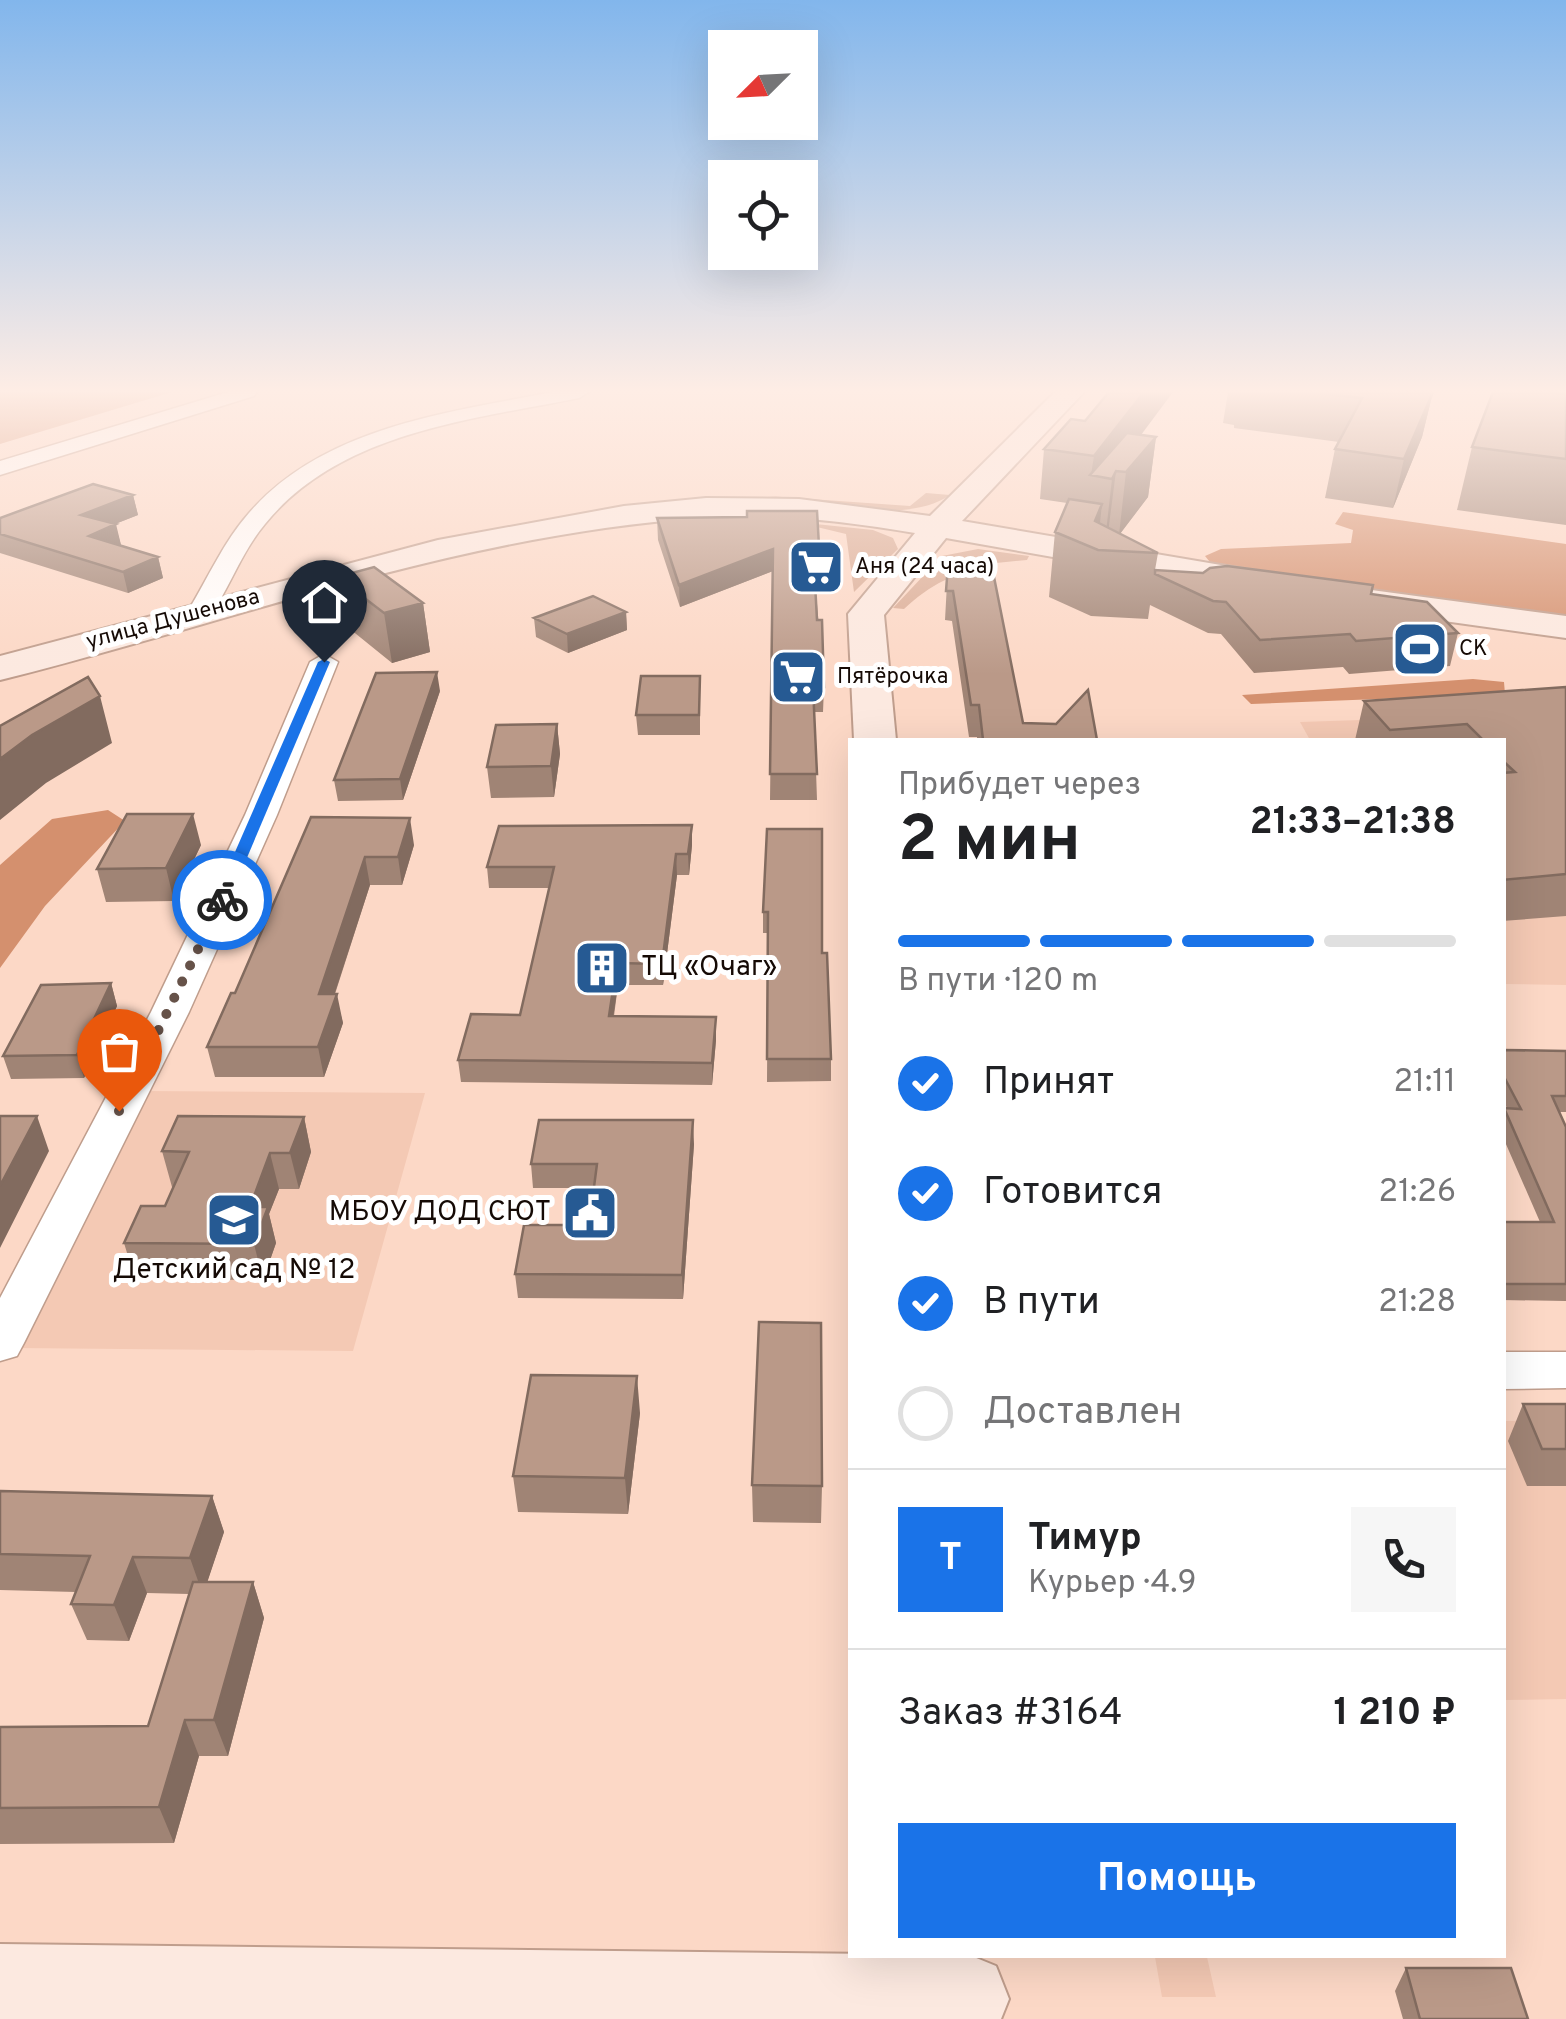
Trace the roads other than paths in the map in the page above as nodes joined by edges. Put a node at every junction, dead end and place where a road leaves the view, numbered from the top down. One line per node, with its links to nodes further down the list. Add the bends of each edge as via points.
1 (288, 486): 4 (street, via 257,518)
2 (978, 486): 3 (main road)
3 (939, 526): 4 (main road, улица Душенова, via 799,509 645,513 438,550); 5 (main road, улица Душенова, via 1316,592); 8 (main road, via 866,614)
4 (201, 611): 7 (main road, улица Душенова)
5 (1566, 627)
6 (324, 662): 9 (street, via 170,1012)
7 (0, 668)
8 (875, 738)
9 (0, 1343)
10 (1566, 1370): 11 (street)
11 (1506, 1371)
12 (0, 1990): 13 (main road, via 478,1998)
13 (962, 1991)

